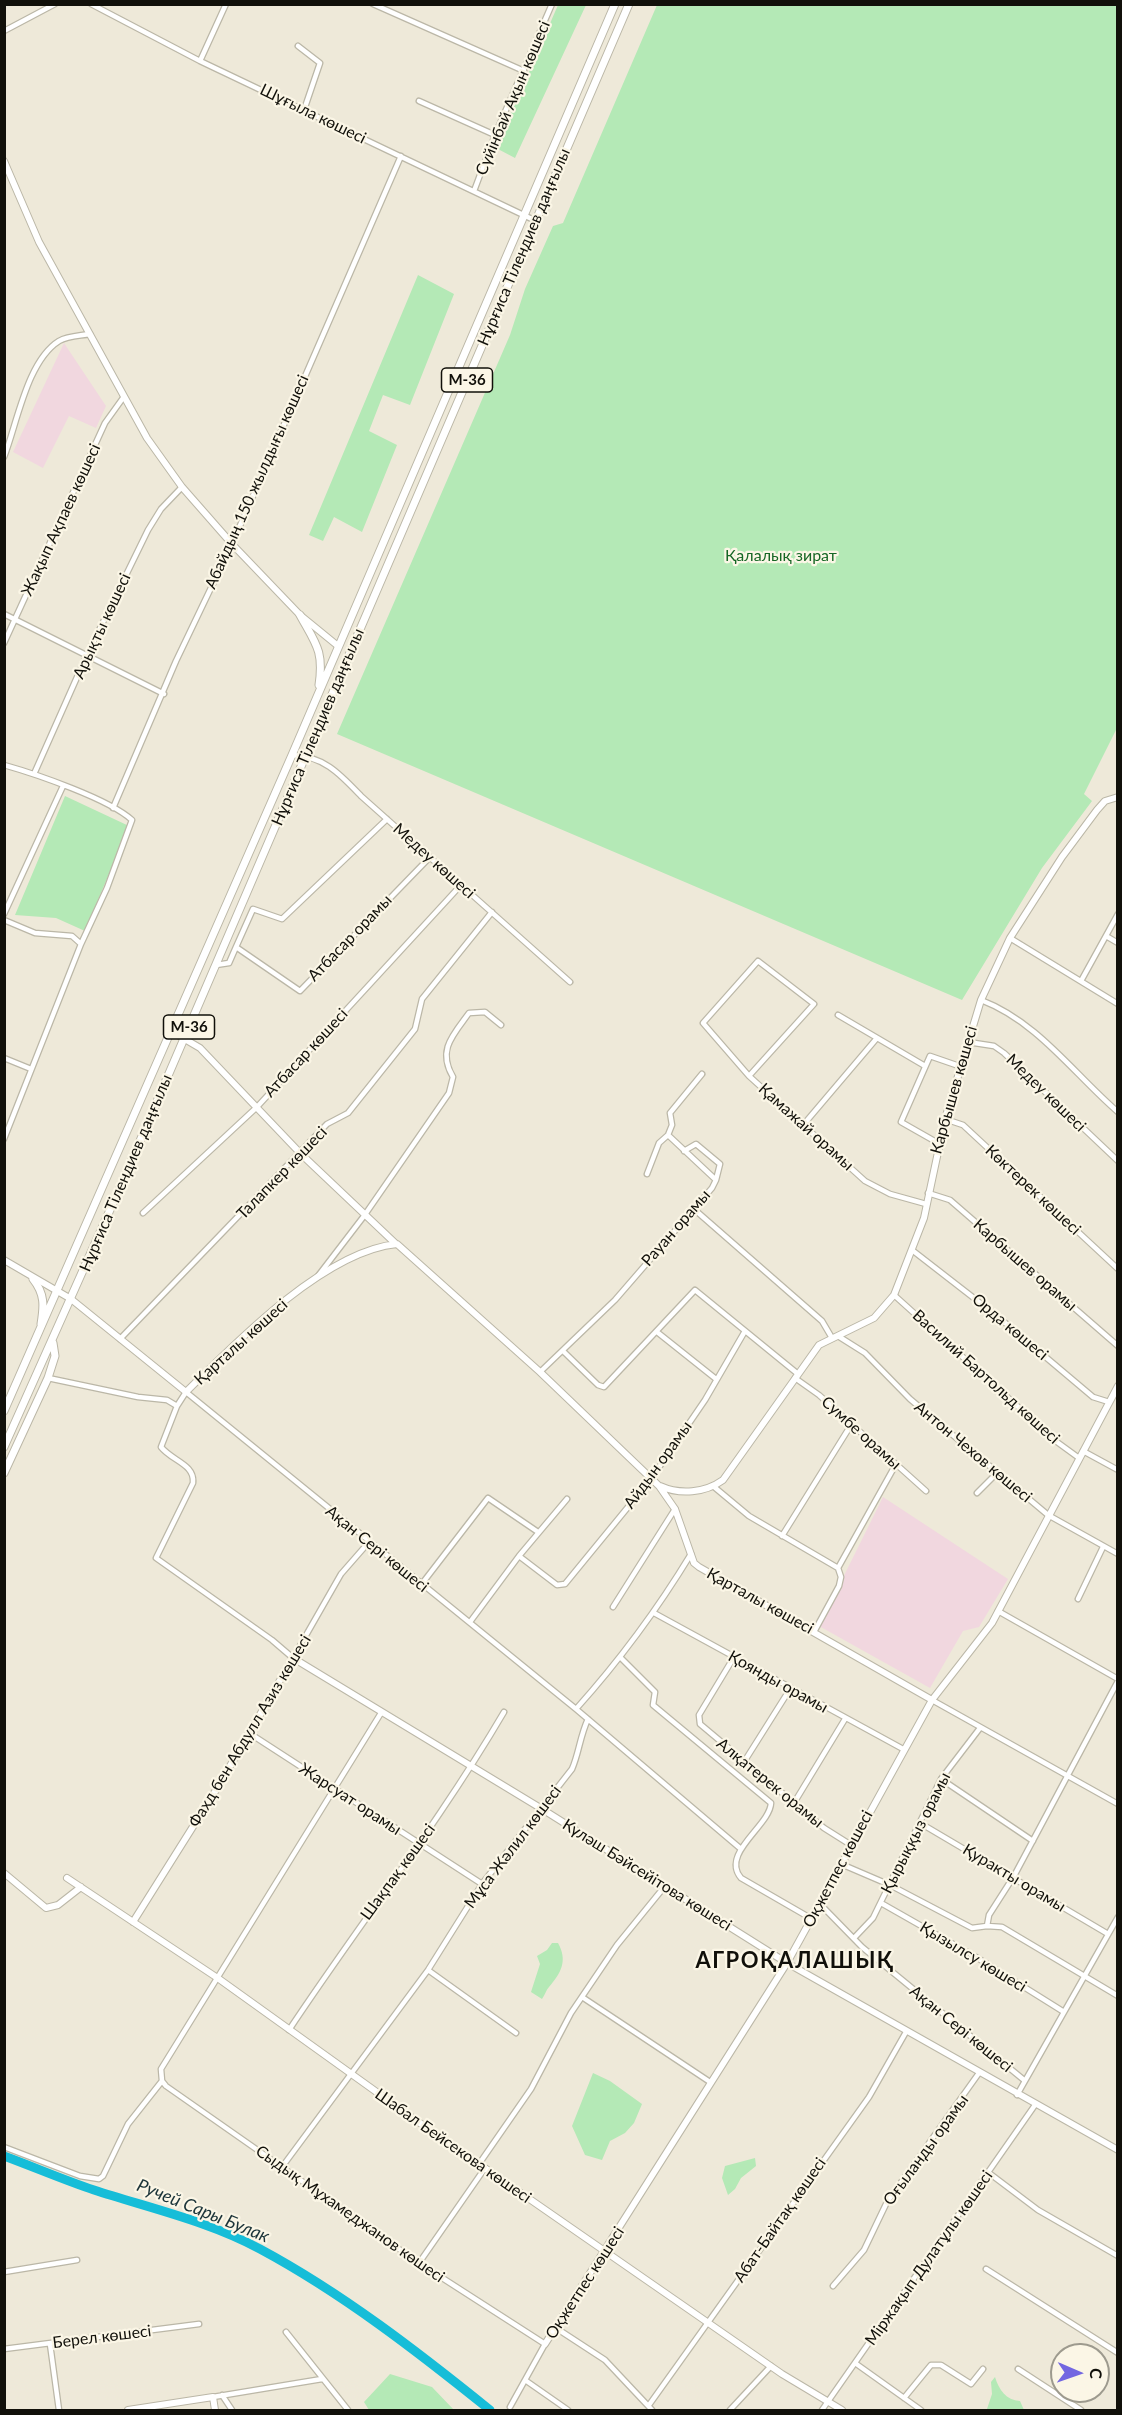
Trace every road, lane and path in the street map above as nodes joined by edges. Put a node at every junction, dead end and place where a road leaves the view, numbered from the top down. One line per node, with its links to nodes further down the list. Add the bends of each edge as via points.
1 (55, 4): 8 (street)
2 (91, 4): 10 (street, Шұғыла көшесі)
3 (226, 4): 10 (street)
4 (373, 4): 11 (street)
5 (552, 4): 11 (street, Сүйінбай Ақын көшесі)
6 (615, 4): 18 (main road, Нұрғиса Тілендиев даңғылы / M-36)
7 (629, 4): 19 (main road, Нұрғиса Тілендиев даңғылы / M-36)
8 (4, 31)
9 (298, 46): 13 (street, via 320,63)
10 (200, 61): 13 (street, Шұғыла көшесі)
11 (524, 71): 14 (street, Сүйінбай Ақын көшесі)
12 (419, 101): 14 (street)
13 (304, 110): 15 (street, Шұғыла көшесі)
14 (495, 135): 17 (street, Сүйінбай Ақын көшесі)
15 (401, 156): 17 (street, Шұғыла көшесі); 24 (street, Абайдың 150 жылдығы көшесі)
16 (4, 161): 20 (street, via 39,242)
17 (474, 191): 18 (street, Шұғыла көшесі)
18 (524, 215): 19 (street, Шұғыла көшесі); 29 (main road, Нұрғиса Тілендиев даңғылы / M-36)
19 (536, 221): 34 (main road, Нұрғиса Тілендиев даңғылы / M-36)
20 (90, 334): 21 (street); 22 (street, via 69,337 46,352 16,415)
21 (123, 399): 23 (street); 27 (street, Жақып Ақпаев көшесі, via 105,423)
22 (4, 457)
23 (182, 487): 24 (street); 30 (street, Арықты көшесі, via 160,509 148,530)
24 (232, 544): 26 (street); 31 (street, Абайдың 150 жылдығы көшесі)
25 (4, 614): 27 (street)
26 (300, 615): 29 (street); 32 (main road, via 322,661)
27 (15, 621): 28 (street, Жақып Ақпаев көшесі); 30 (street)
28 (4, 643)
29 (338, 646): 32 (main road, Нұрғиса Тілендиев даңғылы / M-36)
30 (86, 657): 31 (street); 36 (street, Арықты көшесі)
31 (164, 694): 39 (street, Абайдың 150 жылдығы көшесі)
32 (317, 696): 33 (main road, Нұрғиса Тілендиев даңғылы / M-36)
33 (292, 755): 34 (street, Медеу көшесі); 59 (main road, Нұрғиса Тілендиев даңғылы / M-36)
34 (306, 755): 40 (street, Медеу көшесі, via 331,765); 52 (main road, Нұрғиса Тілендиев даңғылы / M-36)
35 (4, 765): 36 (street)
36 (34, 774): 37 (street)
37 (63, 786): 39 (street); 44 (street)
38 (1118, 797): 48 (street, Карбышев көшесі, via 1105,801 1096,810)
39 (113, 808): 50 (street, via 130,818 132,825)
40 (387, 819): 41 (street, Медеу көшесі); 51 (street, via 282,919 253,909)
41 (430, 857): 42 (street, Медеу көшесі); 51 (street, Атбасар орамы, via 300,991)
42 (461, 885): 43 (street, Медеу көшесі); 69 (street, Атбасар көшесі)
43 (492, 912): 54 (street, Медеу көшесі); 77 (street, Талапкер көшесі, via 422,999 415,1029 348,1113 327,1124)
44 (4, 914)
45 (1118, 914): 47 (street)
46 (4, 920): 50 (street, via 35,933 72,936)
47 (1106, 936): 49 (street); 53 (street)
48 (1010, 938): 53 (street); 55 (street, Карбышев көшесі)
49 (1118, 943)
50 (81, 944): 66 (street)
51 (236, 947): 52 (street, via 229,963)
52 (215, 965): 60 (main road, Нұрғиса Тілендиев даңғылы / M-36)
53 (1081, 981): 56 (street)
54 (570, 982)
55 (981, 1000): 62 (street, Карбышев көшесі); 70 (street, via 1003,1009 1055,1048 1089,1087)
56 (1118, 1004)
57 (838, 1015): 61 (street)
58 (501, 1025): 85 (street, via 485,1011 470,1013 456,1032 446,1047 445,1064 453,1077 449,1093)
59 (171, 1031): 60 (street, Қарталы көшесі); 92 (main road, Нұрғиса Тілендиев даңғылы / M-36)
60 (184, 1038): 69 (street, Қарталы көшесі, via 200,1048); 94 (main road, Нұрғиса Тілендиев даңғылы / M-36)
61 (877, 1038): 64 (street); 72 (street)
62 (967, 1042): 65 (street, Карбышев көшесі); 78 (street, Медеу көшесі, via 994,1046 1004,1053)
63 (4, 1058): 66 (street)
64 (925, 1066): 65 (street, via 930,1056); 75 (street, via 900,1122)
65 (959, 1066): 71 (street, Карбышев көшесі)
66 (31, 1069): 74 (street)
67 (702, 1074): 73 (street, via 670,1113 672,1125)
68 (749, 1076): 68 (street, Қамажай орамы, via 814,1004 758,962 703,1023); 72 (street, Қамажай орамы)
69 (257, 1107): 77 (street, Қарталы көшесі); 84 (street, Атбасар көшесі)
70 (1118, 1112)
71 (945, 1119): 75 (street, Карбышев көшесі); 89 (street, Көктерек көшесі, via 963,1125)
72 (804, 1125): 82 (street, Қамажай орамы, via 865,1181 890,1194)
73 (668, 1135): 76 (street, Рауан орамы); 79 (street, via 658,1143)
74 (5, 1136)
75 (938, 1143): 81 (street, Карбышев көшесі)
76 (684, 1151): 80 (street, Рауан орамы); 80 (street, via 696,1144 720,1164)
77 (301, 1154): 85 (street, Қарталы көшесі); 99 (street, Талапкер көшесі)
78 (1118, 1161)
79 (647, 1174)
80 (716, 1180): 83 (street, Рауан орамы)
81 (928, 1193): 82 (street, Карбышев көшесі); 101 (street, Карбышев орамы, via 950,1200)
82 (926, 1204): 87 (street, Карбышев көшесі)
83 (695, 1210): 98 (street, Антон Чехов көшесі, via 822,1321); 102 (street, Рауан орамы, via 615,1300)
84 (143, 1213)
85 (364, 1216): 86 (street, Қарталы көшесі); 90 (street)
86 (397, 1244): 90 (street, Қарталы көшесі, via 376,1246); 103 (street, Қарталы көшесі)
87 (912, 1250): 93 (street, Карбышев көшесі); 110 (street, Орда көшесі, via 1094,1397)
88 (4, 1260): 91 (street, Ақан Сері көшесі)
89 (1118, 1269)
90 (316, 1278): 108 (street, Қарталы көшесі, via 261,1321)
91 (33, 1279): 92 (street, Ақан Сері көшесі); 96 (main road, via 44,1300)
92 (58, 1291): 94 (street, Ақан Сері көшесі); 96 (main road, Нұрғиса Тілендиев даңғылы / M-36)
93 (894, 1295): 98 (street, Карбышев көшесі, via 874,1318); 117 (street, Василий Бартольд көшесі)
94 (71, 1299): 99 (street, Ақан Сері көшесі); 100 (main road, Нұрғиса Тілендиев даңғылы / M-36)
95 (744, 1331): 97 (street, Сумбе орамы, via 696,1290); 104 (street, Сумбе орамы); 106 (street, Айдын орамы)
96 (40, 1332): 112 (main road, Нұрғиса Тілендиев даңғылы / M-36)
97 (657, 1332): 102 (street, via 602,1388); 106 (street)
98 (835, 1337): 104 (street, Карбышев көшесі, via 819,1345); 121 (street, Антон Чехов көшесі, via 865,1353 910,1399)
99 (120, 1339): 108 (street, Ақан Сері көшесі)
100 (53, 1341): 105 (main road, via 55,1356); 113 (main road, Нұрғиса Тілендиев даңғылы / M-36)
101 (1118, 1346)
102 (563, 1351): 103 (street, Рауан орамы)
103 (540, 1372): 122 (street, Қарталы көшесі)
104 (796, 1376): 114 (street, Сумбе орамы); 124 (street, via 730,1472)
105 (48, 1378): 109 (main road); 111 (street, via 167,1400)
106 (716, 1379): 122 (street, Айдын орамы)
107 (1117, 1389): 110 (street, Оқжетпес көшесі)
108 (186, 1392): 111 (street, Қарталы көшесі); 132 (street, Ақан Сері көшесі)
109 (41, 1394): 113 (main road); 120 (main road)
110 (1109, 1402): 116 (street, Оқжетпес көшесі)
111 (177, 1406): 138 (street, Қарталы көшесі, via 161,1447 188,1467 194,1477 156,1558)
112 (4, 1411)
113 (20, 1412): 115 (main road, Нұрғиса Тілендиев даңғылы / M-36)
114 (851, 1425): 118 (street, Сумбе орамы); 131 (street)
115 (4, 1447)
116 (1083, 1451): 117 (street, Оқжетпес көшесі); 119 (street)
117 (1079, 1458): 129 (street, Оқжетпес көшесі)
118 (896, 1464): 125 (street, Сумбе орамы); 137 (street)
119 (1118, 1470)
120 (4, 1473)
121 (997, 1473): 126 (street); 129 (street, Антон Чехов көшесі)
122 (651, 1479): 123 (street, Қарталы көшесі); 136 (street, Айдын орамы, via 565,1584 556,1585)
123 (659, 1486): 124 (street, via 669,1491 699,1491); 128 (street, Қарталы көшесі)
124 (713, 1486): 131 (street, via 749,1516)
125 (926, 1491)
126 (977, 1494)
127 (567, 1499): 130 (street)
128 (675, 1509): 134 (street, Қарталы көшесі); 141 (street)
129 (1048, 1515): 133 (street, Антон Чехов көшесі); 142 (street, Оқжетпес көшесі)
130 (538, 1532): 136 (street); 139 (street, via 488,1498)
131 (782, 1536): 137 (street)
132 (369, 1542): 139 (street, Ақан Сері көшесі); 147 (street, Фахд бен Абдулл Азиз көшесі, via 341,1574)
133 (1103, 1547): 135 (street, Антон Чехов көшесі); 140 (street)
134 (691, 1554): 143 (street); 145 (street, Қарталы көшесі, via 699,1567)
135 (1118, 1554)
136 (519, 1556): 144 (street)
137 (838, 1568): 145 (street, via 839,1586)
138 (188, 1583): 147 (street, Күләш Бәйсейітова көшесі, via 211,1595)
139 (421, 1585): 144 (street, Ақан Сері көшесі)
140 (1078, 1599)
141 (613, 1607)
142 (998, 1611): 149 (street); 151 (street, Оқжетпес көшесі)
143 (654, 1613): 146 (street, Қоянды орамы); 148 (street)
144 (470, 1622): 152 (street, Ақан Сері көшесі)
145 (814, 1632): 151 (street, Қарталы көшесі)
146 (734, 1657): 150 (street, Қоянды орамы); 160 (street, Алқатерек орамы, via 699,1715 701,1726)
147 (293, 1658): 153 (street, Күләш Бәйсейітова көшесі); 158 (street, Фахд бен Абдулл Азиз көшесі)
148 (621, 1658): 152 (street); 172 (street, via 655,1692 653,1705 771,1803 767,1815)
149 (1118, 1680): 162 (street)
150 (790, 1689): 156 (street, Қоянды орамы); 160 (street)
151 (932, 1700): 157 (street, Қарталы көшесі); 159 (street, Оқжетпес көшесі)
152 (576, 1709): 155 (street, Ақан Сері көшесі)
153 (381, 1713): 161 (street, Күләш Бәйсейітова көшесі); 164 (street)
154 (504, 1713): 161 (street, Шақпақ көшесі)
155 (588, 1719): 167 (street, Мұса Жәлил көшесі, via 572,1769); 172 (street, Ақан Сері көшесі)
156 (845, 1719): 159 (street, Қоянды орамы); 165 (street)
157 (980, 1728): 162 (street, Қарталы көшесі); 163 (street, Қырыққыз орамы)
158 (249, 1733): 164 (street, Жарсуат орамы); 185 (street, Фахд бен Абдулл Азиз көшесі)
159 (903, 1749): 171 (street, Оқжетпес көшесі)
160 (744, 1762): 165 (street, Алқатерек орамы)
161 (473, 1766): 167 (street, Күләш Бәйсейітова көшесі); 170 (street, Шақпақ көшесі)
162 (1069, 1776): 166 (street, Қарталы көшесі); 169 (street)
163 (941, 1779): 168 (street, Қырыққыз орамы); 169 (street)
164 (333, 1790): 170 (street, Жарсуат орамы); 192 (street)
165 (794, 1803): 171 (street, Алқатерек орамы)
166 (1118, 1804)
167 (542, 1809): 177 (street, Мұса Жәлил көшесі); 179 (street, Күләш Бәйсейітова көшесі)
168 (920, 1822): 175 (street, Қуракты орамы); 178 (street, Қырыққыз орамы)
169 (1033, 1840): 175 (street)
170 (420, 1845): 177 (street, Жарсуат орамы); 196 (street, Шақпақ көшесі, via 350,1937)
171 (850, 1845): 173 (street, Оқжетпес көшесі)
172 (741, 1849): 184 (street, via 736,1860 741,1878)
173 (841, 1864): 178 (street); 182 (street, Оқжетпес көшесі)
174 (4, 1873): 180 (street, via 46,1908 58,1905)
175 (1014, 1876): 186 (street, via 989,1915); 187 (street, Қуракты орамы)
176 (67, 1878): 180 (street, Шабал Бейсекова көшесі)
177 (482, 1884): 190 (street, Мұса Жәлил көшесі)
178 (890, 1885): 181 (street, Қырыққыз орамы); 186 (street, via 972,1928)
179 (665, 1886): 189 (street, Күләш Бәйсейітова көшесі); 194 (street, via 616,1945)
180 (81, 1887): 185 (street, Шабал Бейсекова көшесі)
181 (881, 1903): 188 (street, Қырыққыз орамы); 195 (street, Қызылсу көшесі)
182 (820, 1904): 184 (street, Оқжетпес көшесі); 188 (street, Ақан Сері көшесі)
183 (1118, 1917): 187 (street)
184 (812, 1919): 189 (street, Оқжетпес көшесі)
185 (133, 1922): 192 (street, Шабал Бейсекова көшесі)
186 (987, 1926): 191 (street, via 1002,1927)
187 (1108, 1934): 191 (street)
188 (854, 1938): 202 (street, Ақан Сері көшесі)
189 (787, 1963): 197 (street, Күләш Бәйсейітова көшесі); 203 (street, Оқжетпес көшесі)
190 (428, 1970): 198 (street); 200 (street, Мұса Жәлил көшесі)
191 (1084, 1975): 193 (street); 195 (street)
192 (219, 1979): 196 (street, Шабал Бейсекова көшесі); 201 (street, via 161,2069)
193 (1118, 1996)
194 (582, 1997): 203 (street); 208 (street)
195 (1064, 2012): 202 (street)
196 (289, 2030): 200 (street, Шабал Бейсекова көшесі)
197 (906, 2032): 199 (street, Күләш Бәйсейітова көшесі); 218 (street, Абат-Байтақ көшесі, via 869,2097)
198 (516, 2033)
199 (979, 2073): 204 (street, Күләш Бәйсейітова көшесі); 217 (street, Оғыланды орамы, via 887,2202 864,2250)
200 (349, 2074): 208 (street, Шабал Бейсекова көшесі); 209 (street, Мұса Жәлил көшесі)
201 (162, 2079): 206 (street, via 128,2124 99,2179 80,2176); 209 (street, Сыдық Мұхамеджанов көшесі, via 166,2086)
202 (1024, 2080): 204 (street)
203 (710, 2082): 211 (street, Оқжетпес көшесі)
204 (1017, 2095): 205 (street, Күләш Бәйсейітова көшесі)
205 (1035, 2104): 207 (street, Күләш Бәйсейітова көшесі); 210 (street, Міржақып Дулатұлы көшесі)
206 (4, 2147)
207 (1118, 2150)
208 (482, 2166): 211 (street, Шабал Бейсекова көшесі); 214 (street)
209 (282, 2167): 214 (street, Сыдық Мұхамеджанов көшесі)
210 (988, 2173): 212 (street, via 1038,2210); 226 (street, Міржақып Дулатұлы көшесі)
211 (605, 2252): 218 (street, Шабал Бейсекова көшесі); 220 (street, Оқжетпес көшесі)
212 (1118, 2256)
213 (77, 2260): 216 (street)
214 (420, 2263): 223 (street, Сыдық Мұхамеджанов көшесі)
215 (986, 2269): 225 (street)
216 (4, 2272)
217 (833, 2286)
218 (709, 2322): 227 (street, Шабал Бейсекова көшесі); 236 (street, Абат-Байтақ көшесі)
219 (199, 2324): 222 (street, Берел көшесі)
220 (556, 2328): 223 (street, Оқжетпес көшесі); 236 (street, via 605,2360)
221 (286, 2332): 230 (street)
222 (50, 2344): 224 (street, Берел көшесі); 238 (street)
223 (545, 2344): 231 (street, Оқжетпес көшесі)
224 (4, 2349)
225 (1118, 2353)
226 (855, 2363): 234 (street); 235 (street, Міржақып Дулатұлы көшесі)
227 (771, 2366): 235 (street, Шабал Бейсекова көшесі); 246 (street)
228 (983, 2369): 234 (street, via 971,2384 941,2365 931,2365)
229 (1018, 2369): 250 (street)
230 (322, 2379): 232 (street); 243 (street)
231 (525, 2380): 237 (street, Оқжетпес көшесі); 244 (street)
232 (222, 2395): 233 (street); 242 (street)
233 (213, 2397): 240 (street); 241 (street)
234 (904, 2398): 249 (street)
235 (829, 2401): 247 (street, Міржақып Дулатұлы көшесі); 248 (street, Шабал Бейсекова көшесі)
236 (649, 2405): 245 (street)
237 (510, 2407)
238 (59, 2410)
239 (128, 2410): 240 (street)
240 (139, 2410)
241 (215, 2410)
242 (232, 2410)
243 (348, 2410)
244 (568, 2410)
245 (652, 2410)
246 (730, 2410)
247 (822, 2410)
248 (842, 2410)
249 (921, 2410)
250 (1081, 2410)

